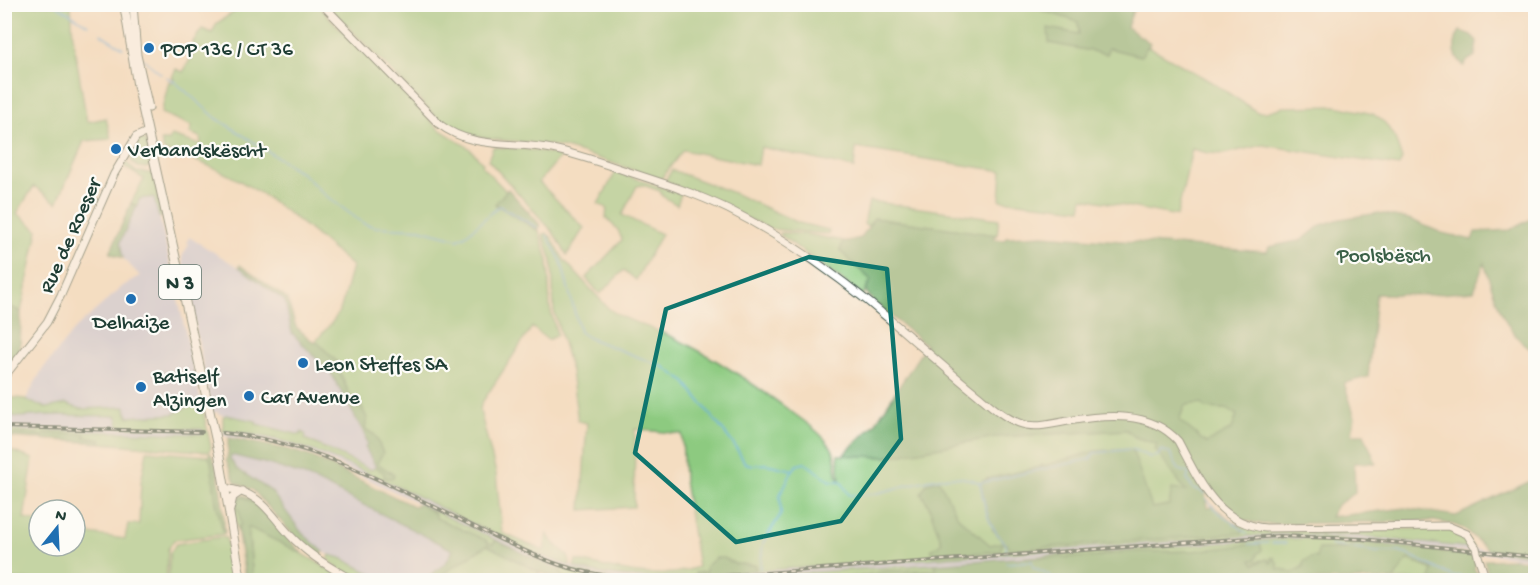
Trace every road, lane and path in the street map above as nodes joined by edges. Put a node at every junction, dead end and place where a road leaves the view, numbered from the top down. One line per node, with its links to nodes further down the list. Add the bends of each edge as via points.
1 (124, 4): 5 (main road, N 3)
2 (134, 4): 4 (main road, via 137,55)
3 (324, 7): 12 (main road, via 440,124 456,135 480,142 565,152 686,190 728,209 772,233 863,298 955,377 1017,422 1040,426 1106,416 1154,423 1178,441 1212,500 1230,517 1266,528 1448,526 1467,534)
4 (149, 108)
5 (147, 132): 6 (main road, Rue de Roeser, via 136,137 114,174 47,322); 7 (main road, N 3)
6 (4, 377)
7 (224, 488): 8 (main road); 9 (main road, N 3)
8 (242, 491): 9 (main road, via 233,497); 11 (main road, via 260,501 309,554)
9 (229, 515): 10 (main road, N 3)
10 (241, 580)
11 (353, 580)
12 (1486, 580)

